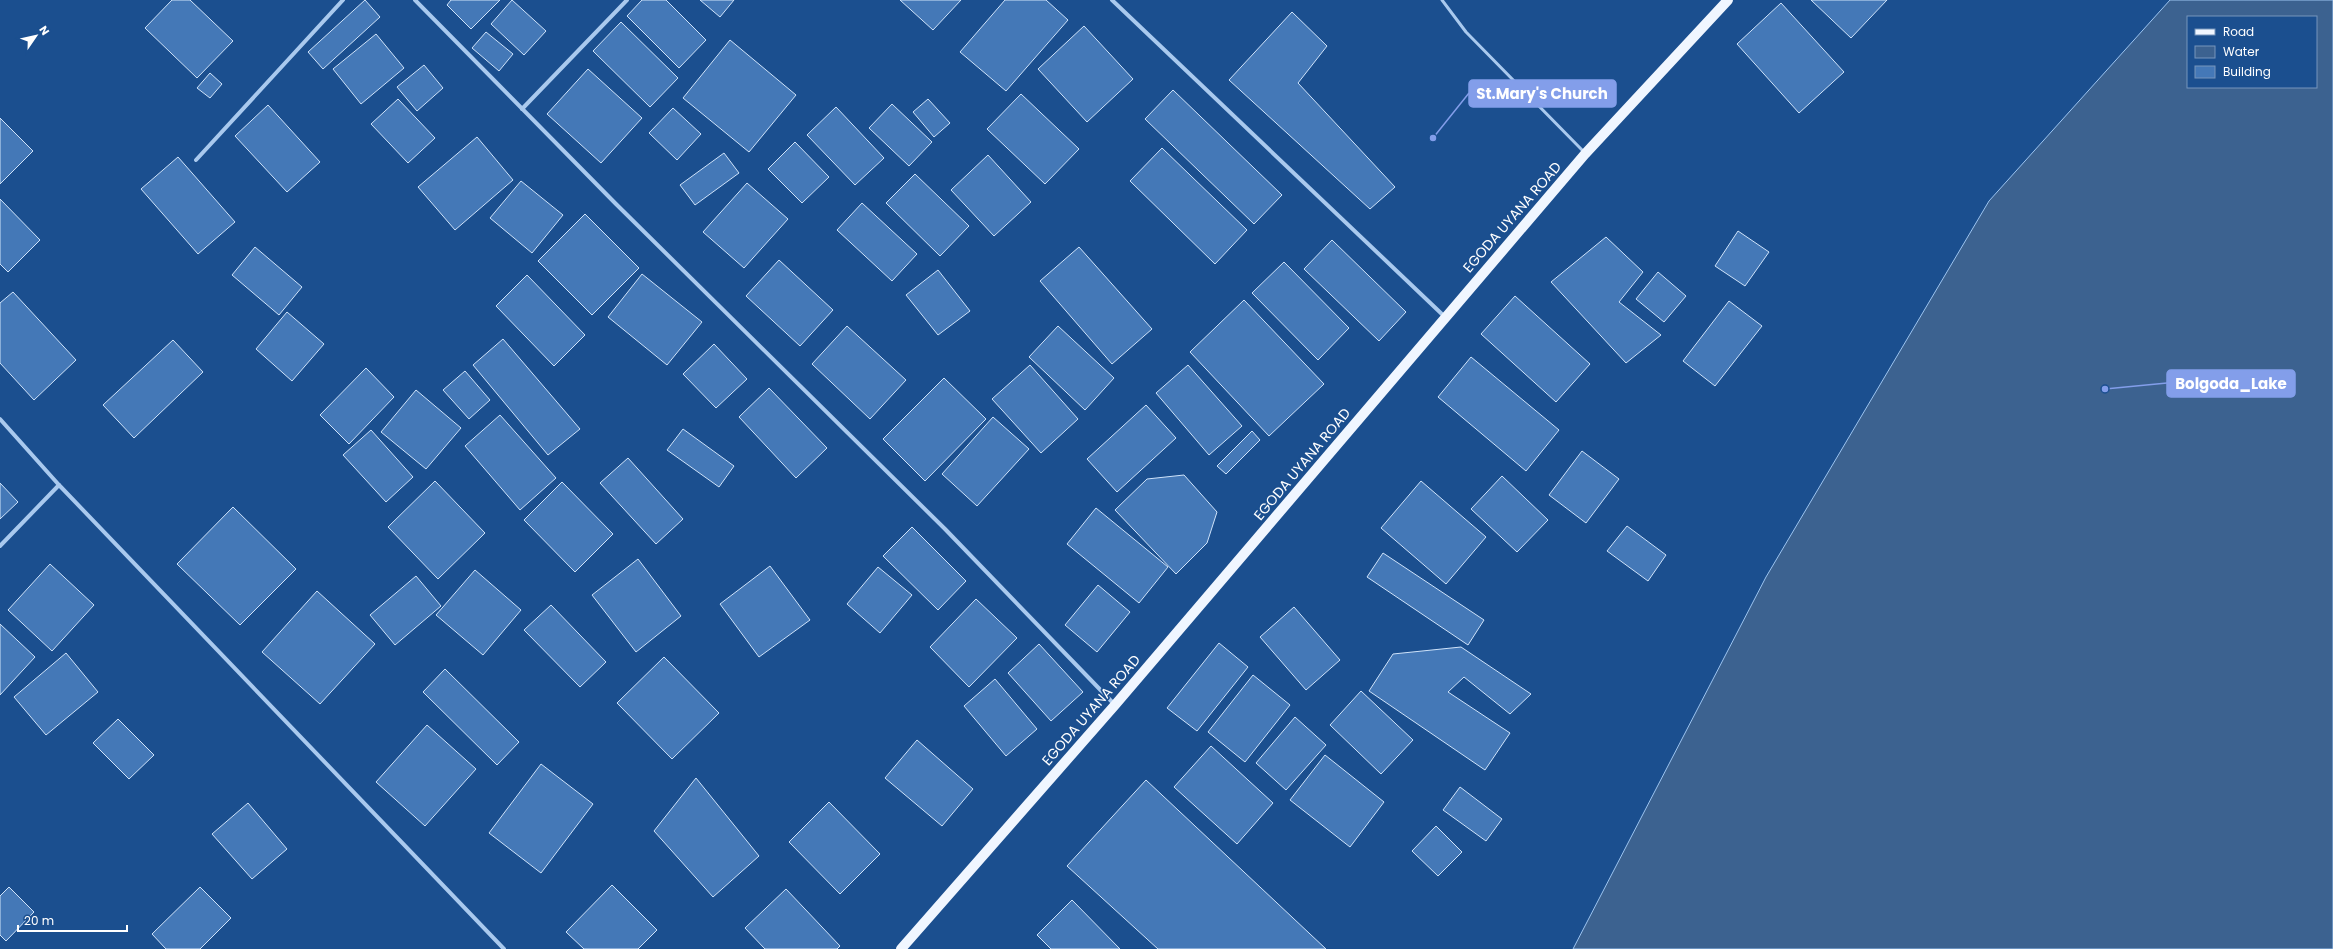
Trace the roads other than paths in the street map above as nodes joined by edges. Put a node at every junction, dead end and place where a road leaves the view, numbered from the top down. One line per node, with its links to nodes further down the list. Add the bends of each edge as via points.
1 (343, 0): 9 (street)
2 (415, 0): 7 (street)
3 (627, 0): 7 (street)
4 (1112, 0): 10 (street)
5 (1442, 0): 8 (lane, via 1466,32)
6 (1728, 0): 8 (main road, EGODA UYANA ROAD)
7 (522, 109): 14 (street, via 945,529)
8 (1585, 154): 10 (main road, EGODA UYANA ROAD)
9 (196, 160)
10 (1445, 317): 14 (main road, EGODA UYANA ROAD)
11 (0, 419): 12 (street)
12 (59, 485): 13 (street); 15 (street)
13 (0, 546)
14 (1114, 704): 16 (main road, EGODA UYANA ROAD)
15 (504, 949)
16 (901, 949)

